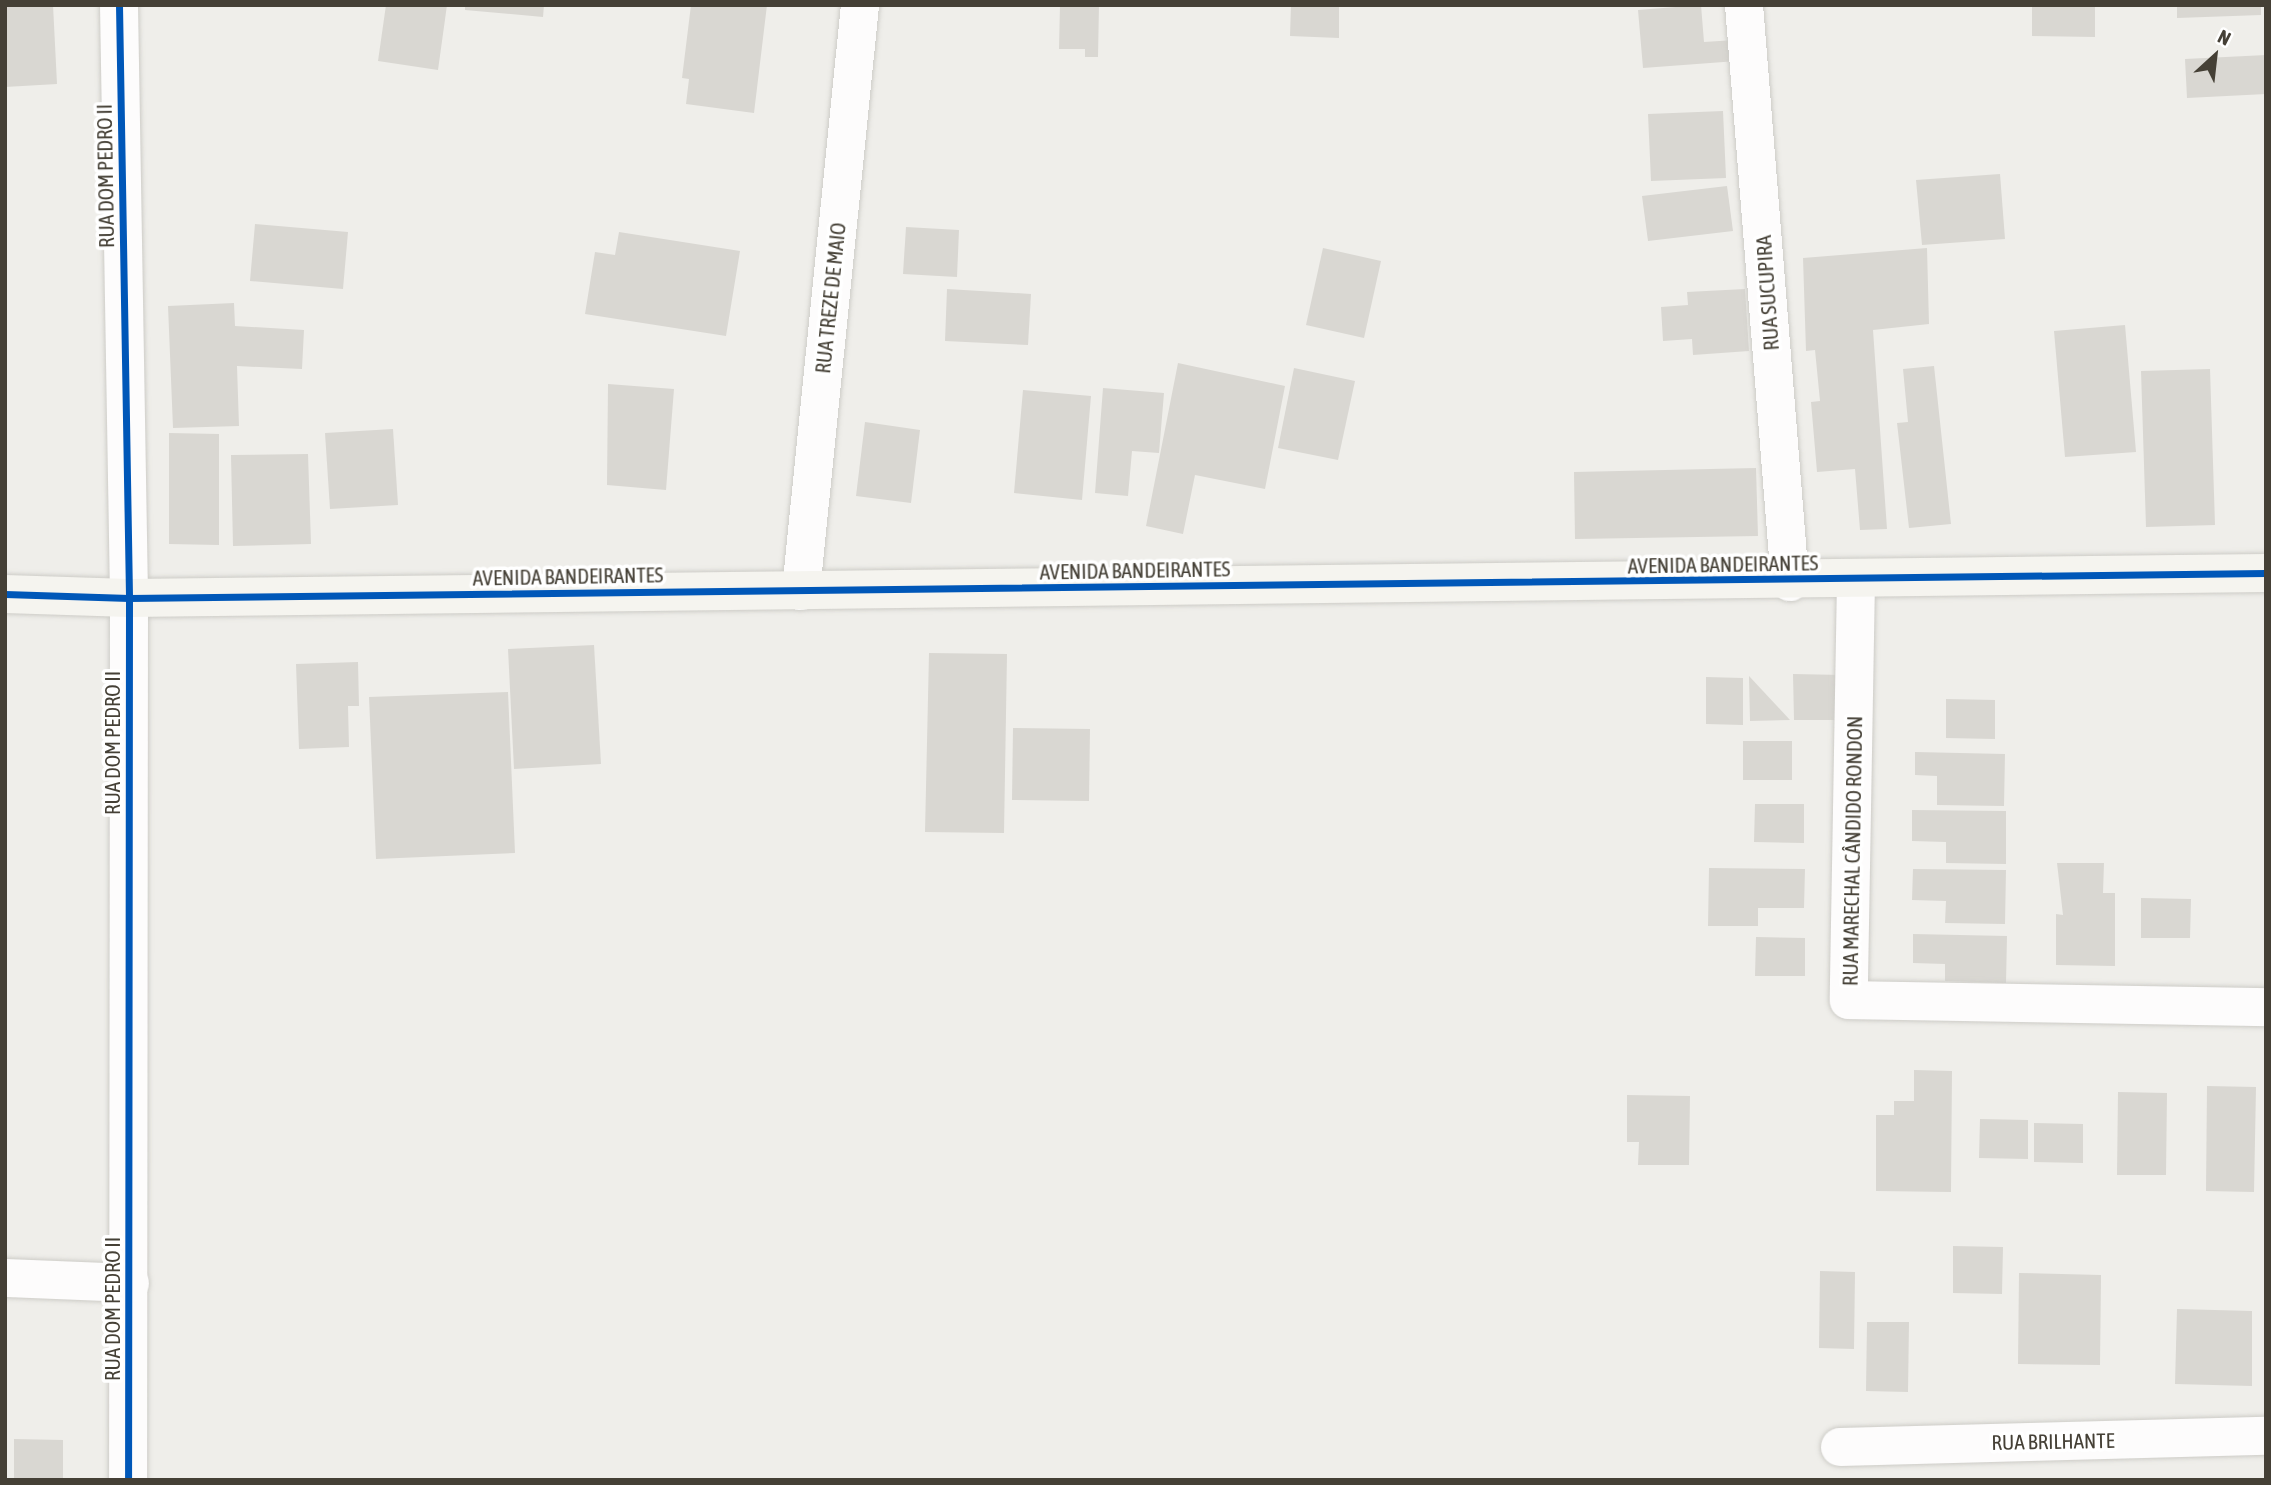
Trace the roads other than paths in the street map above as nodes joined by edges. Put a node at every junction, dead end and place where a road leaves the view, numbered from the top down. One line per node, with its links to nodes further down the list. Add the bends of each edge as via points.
1 (119, 5): 9 (street, RUA DOM PEDRO II)
2 (860, 5): 7 (street, RUA TREZE DE MAIO)
3 (1744, 5): 6 (street, RUA SUCUPIRA)
4 (2266, 573): 5 (street, AVENIDA BANDEIRANTES)
5 (1856, 580): 6 (street, AVENIDA BANDEIRANTES); 10 (street, RUA MARECHAL CÂNDIDO RONDON, via 1849,1000)
6 (1790, 582): 7 (street, AVENIDA BANDEIRANTES)
7 (801, 591): 9 (street, AVENIDA BANDEIRANTES)
8 (5, 594): 9 (street, AVENIDA BANDEIRANTES)
9 (129, 598): 12 (street, RUA DOM PEDRO II)
10 (2266, 1007)
11 (5, 1278): 12 (street)
12 (130, 1283): 15 (street, RUA DOM PEDRO II)
13 (2266, 1436): 14 (street, RUA BRILHANTE)
14 (1840, 1447)
15 (128, 1480)

